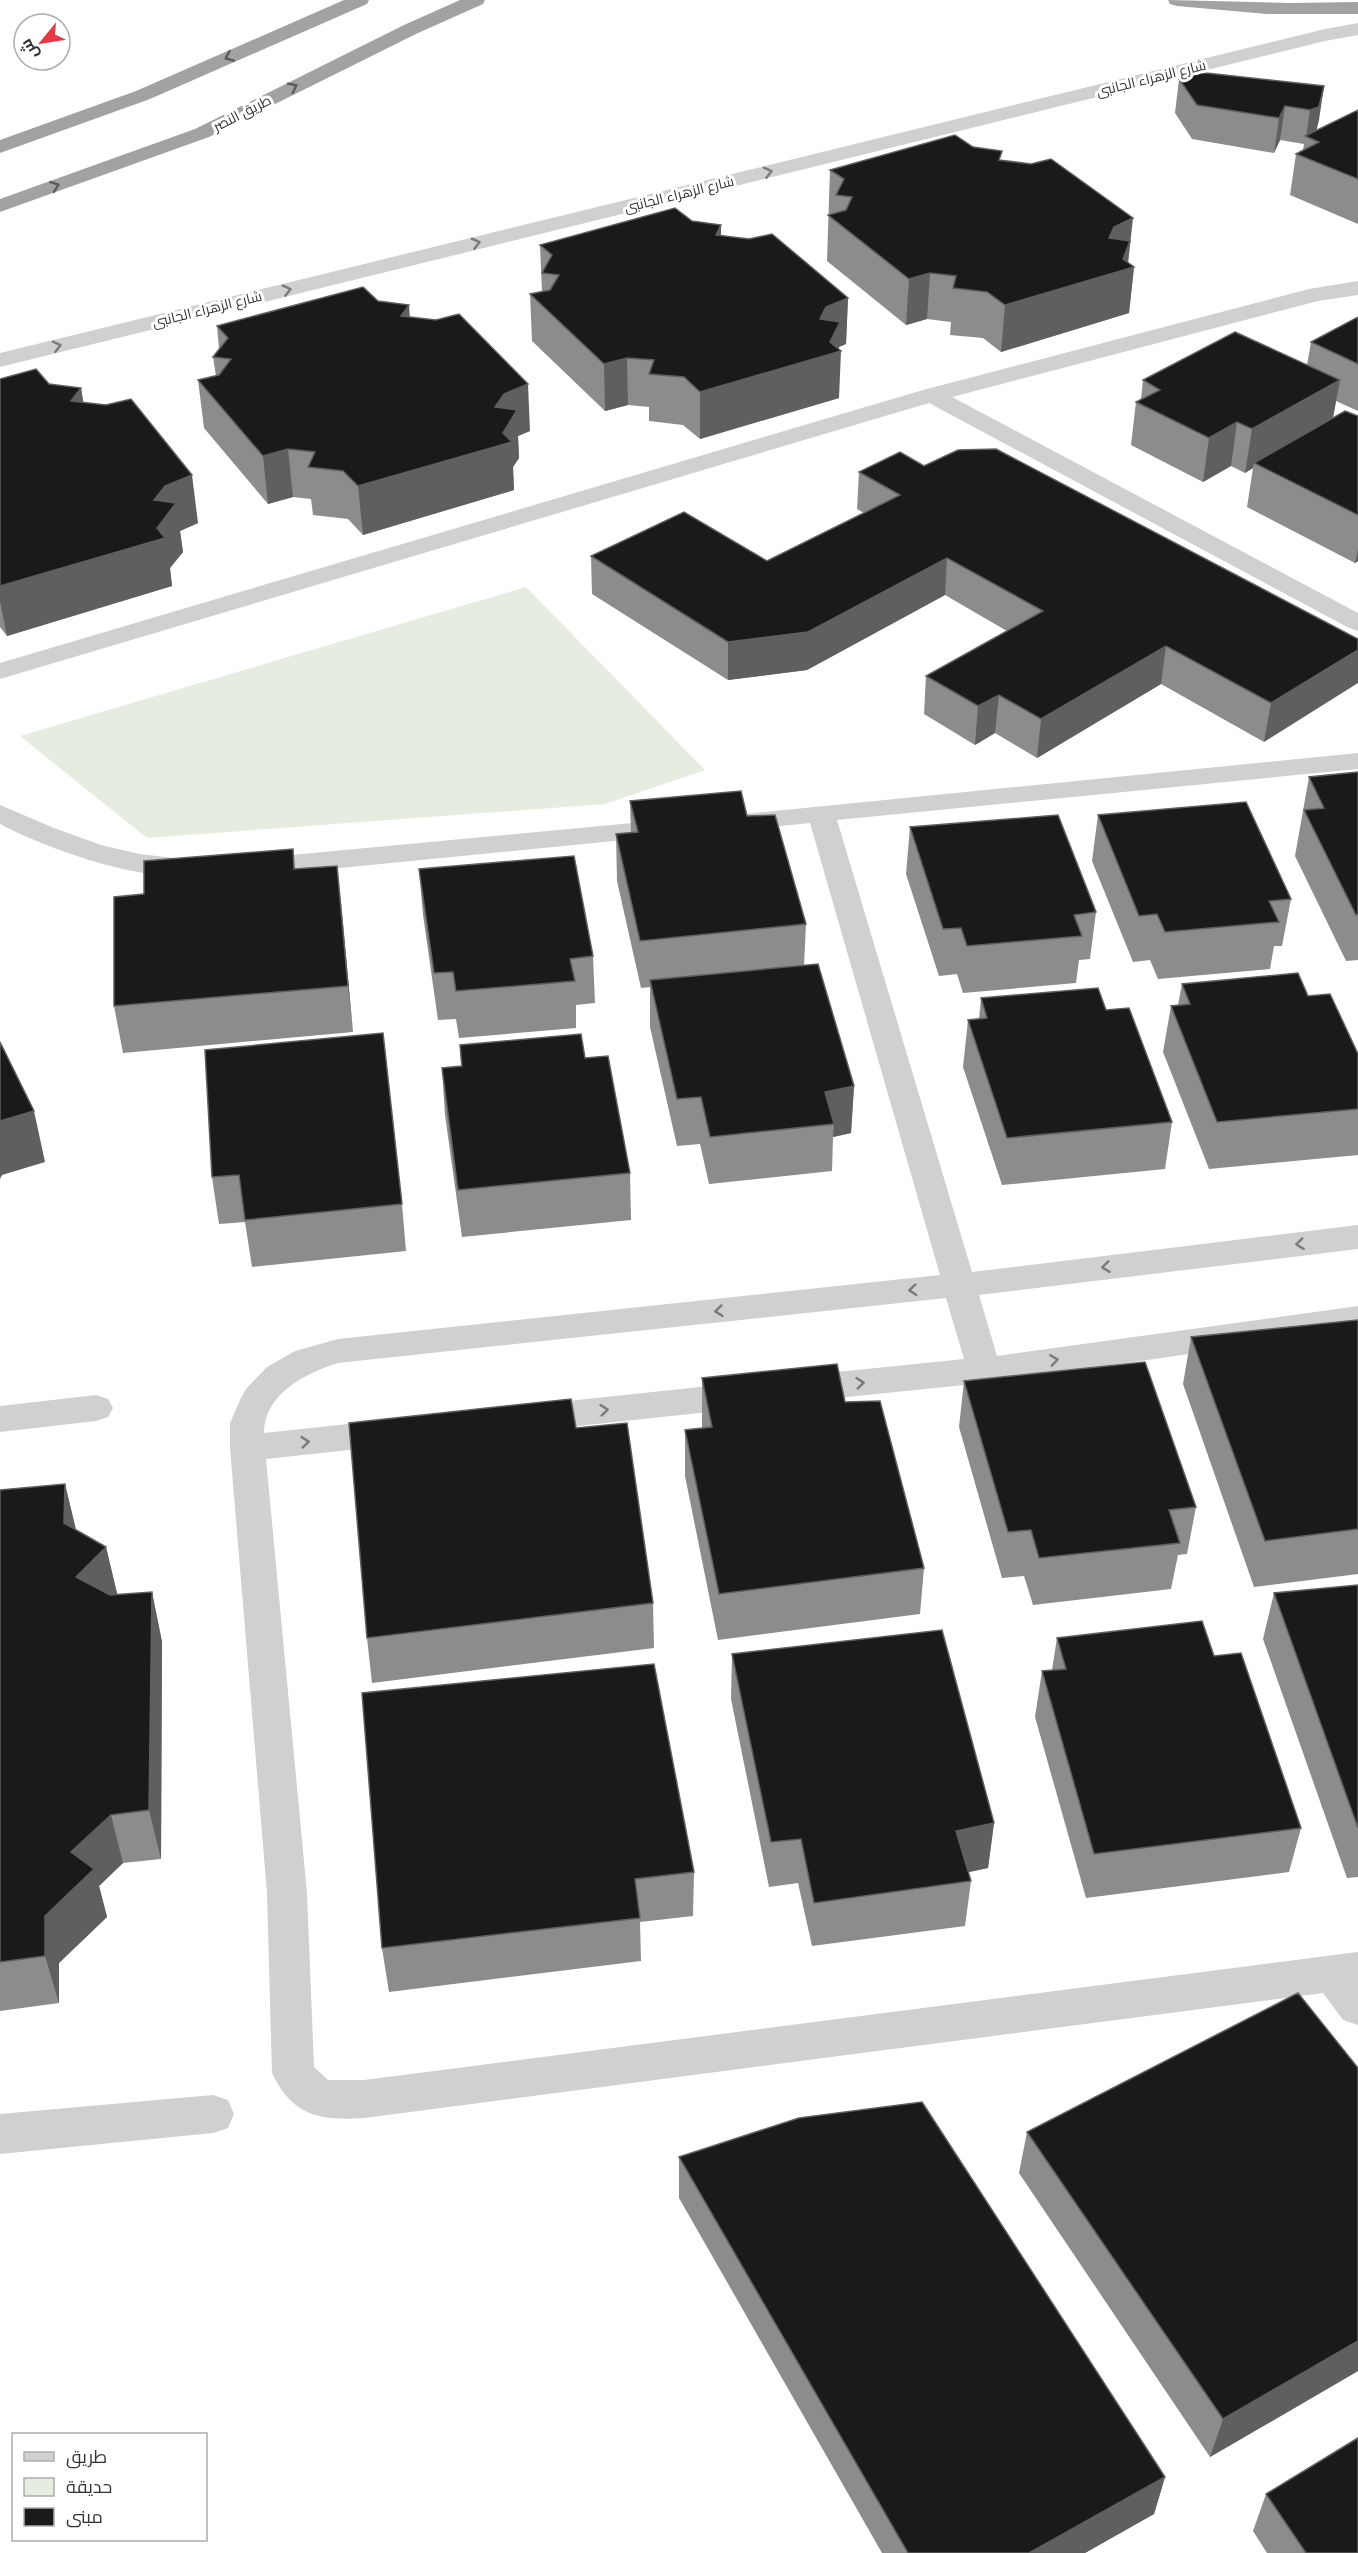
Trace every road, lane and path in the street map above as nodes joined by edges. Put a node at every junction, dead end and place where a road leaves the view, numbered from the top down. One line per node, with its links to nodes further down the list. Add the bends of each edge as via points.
1 (360, 0): 6 (highway, one-way to 6, via 143,95)
2 (476, 0): 7 (highway, طريق النصر, one-way to 2, via 202,133)
3 (1177, 0): 4 (highway, via 1278,9)
4 (1358, 8)
5 (1358, 29): 9 (street, شارع الزهراء الجانبى, one-way to 5)
6 (0, 147)
7 (0, 206)
8 (1358, 288): 10 (street, via 1317,294)
9 (0, 360)
10 (931, 395): 11 (street); 12 (street)
11 (1358, 623)
12 (0, 671)
13 (1358, 762): 15 (street)
14 (0, 813): 15 (street, via 35,833 102,855 178,867 219,868 344,861)
15 (821, 813): 17 (street)
16 (1358, 1237): 17 (street, one-way to 17)
17 (959, 1285): 19 (street); 24 (street, one-way to 24, via 338,1351 307,1360 279,1376 258,1398 247,1423)
18 (1358, 1318): 19 (street, one-way to 18)
19 (984, 1370): 22 (street, one-way to 19)
20 (96, 1408): 21 (street)
21 (0, 1419)
22 (497, 1422)
23 (426, 1429): 24 (street, one-way to 23)
24 (247, 1448): 25 (street, via 287,1893 293,2073 306,2092 330,2101 364,2099)
25 (1345, 1972): 26 (street)
26 (1358, 2007)
27 (213, 2114): 28 (street)
28 (0, 2133)

